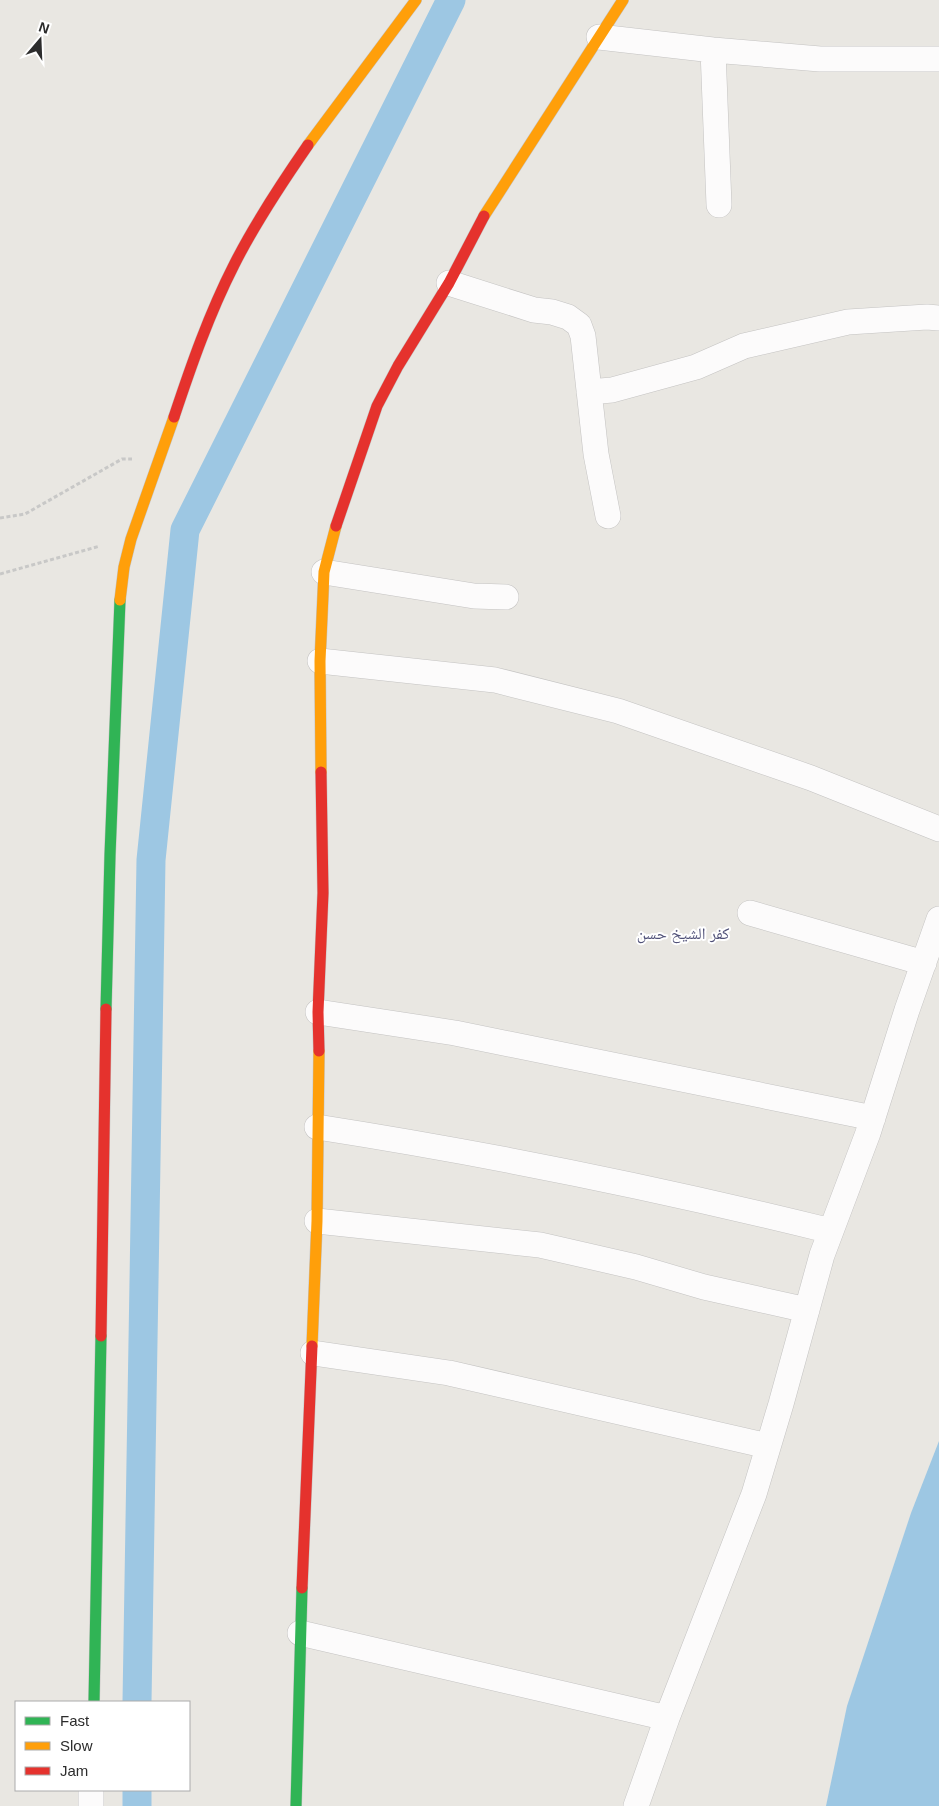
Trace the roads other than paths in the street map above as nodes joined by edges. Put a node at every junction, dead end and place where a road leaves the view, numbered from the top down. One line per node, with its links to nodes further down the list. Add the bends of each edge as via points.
1 (416, 0): 27 (street, via 298,157 234,265 178,402 124,568 110,819)
2 (623, 0): 3 (street)
3 (599, 37): 4 (street); 7 (street, via 485,214)
4 (713, 50): 5 (street, via 820,59); 6 (street)
5 (939, 59)
6 (719, 205)
7 (449, 283): 9 (street, via 534,310 568,317 579,324); 11 (street, via 398,366 378,406 333,534)
8 (939, 318): 9 (street, via 848,322 744,346 696,367 612,390)
9 (589, 392): 10 (street)
10 (608, 516)
11 (324, 572): 12 (street, via 474,596); 13 (street)
12 (506, 597)
13 (320, 661): 14 (street, via 495,680 618,711 811,778); 18 (street, via 323,893)
14 (939, 829)
15 (750, 913): 17 (street)
16 (939, 919): 17 (street)
17 (924, 963): 19 (street)
18 (318, 1012): 19 (street, via 455,1033); 20 (street)
19 (873, 1118): 22 (street)
20 (317, 1127): 21 (street); 22 (street, via 528,1163)
21 (317, 1221): 23 (street, via 540,1245); 24 (street)
22 (831, 1231): 23 (street)
23 (807, 1310): 25 (street)
24 (313, 1353): 25 (street, via 449,1373); 26 (street)
25 (768, 1446): 28 (street, via 754,1494)
26 (300, 1633): 28 (street); 31 (street)
27 (94, 1701)
28 (667, 1718): 32 (street)
29 (91, 1791): 30 (street)
30 (90, 1806)
31 (296, 1806)
32 (636, 1806)

